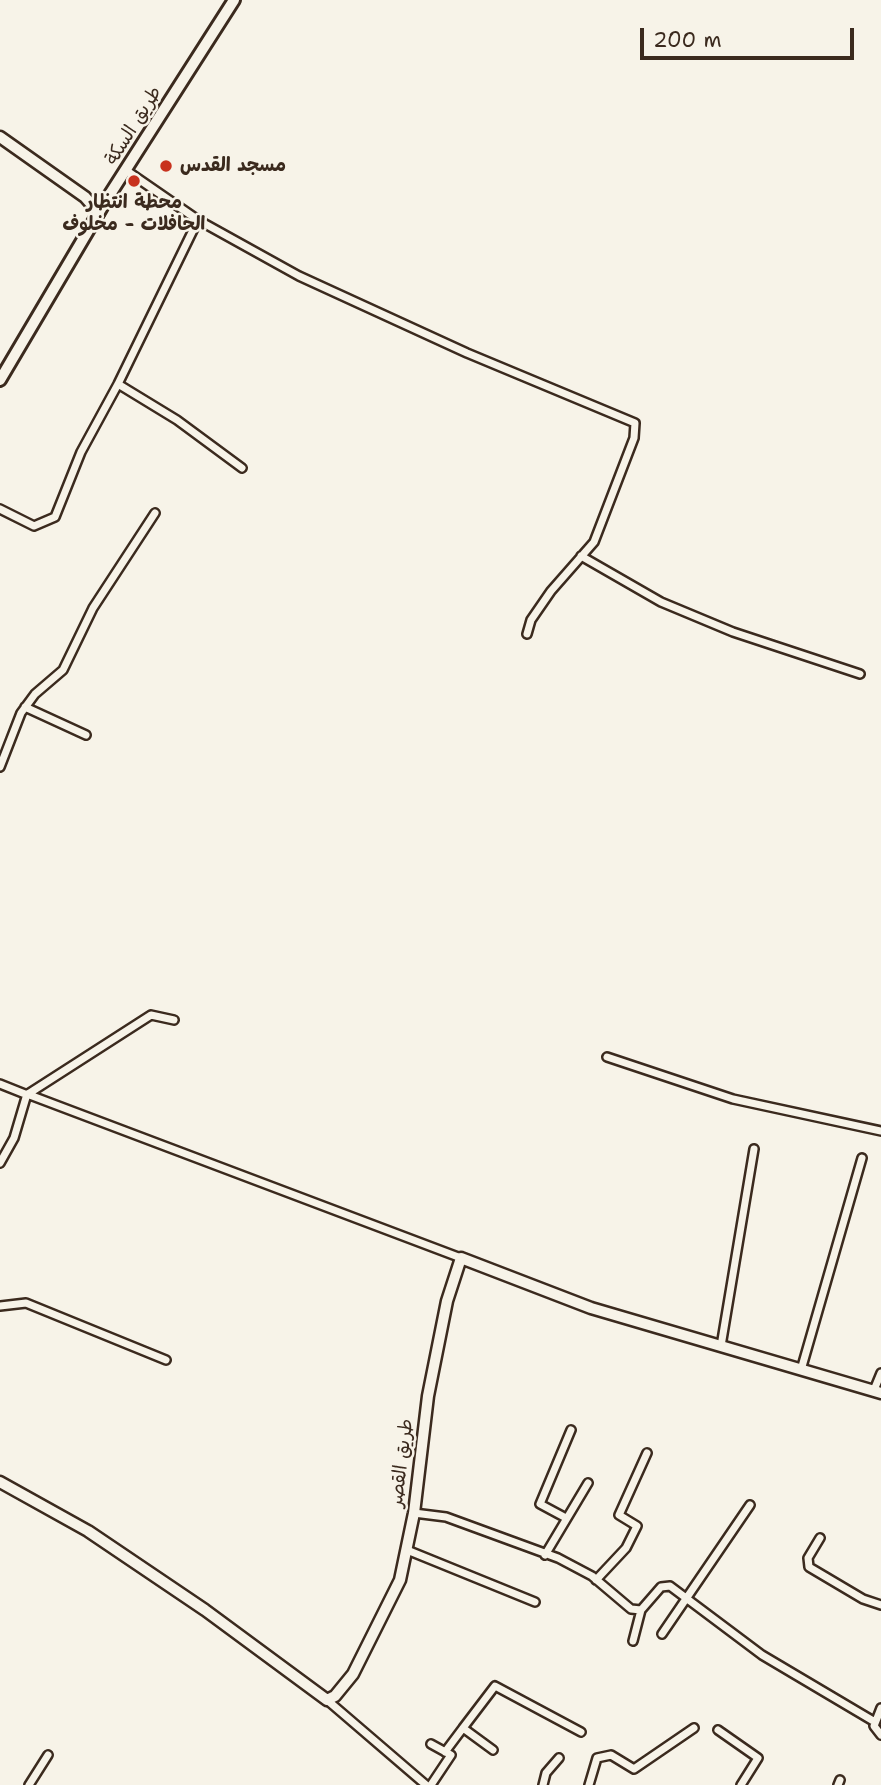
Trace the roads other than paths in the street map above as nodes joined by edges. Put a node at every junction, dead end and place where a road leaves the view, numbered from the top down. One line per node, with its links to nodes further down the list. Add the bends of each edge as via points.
1 (234, 0): 3 (main road, طريق السكة)
2 (0, 138): 4 (street)
3 (127, 171): 5 (main road, طريق السكة); 7 (street)
4 (85, 197): 5 (street); 6 (street)
5 (105, 202): 6 (main road, طريق السكة)
6 (99, 213): 8 (main road, طريق السكة)
7 (198, 220): 9 (street); 13 (street, via 299,276 635,423 634,438 594,542)
8 (0, 380)
9 (118, 384): 10 (street); 11 (street, via 81,452 55,517 34,526)
10 (242, 468)
11 (0, 509)
12 (155, 513): 16 (street, via 93,608 63,670)
13 (581, 556): 14 (street, via 531,620); 15 (street, via 661,602 733,632)
14 (527, 634)
15 (860, 674)
16 (25, 707): 17 (street); 18 (street, via 10,733)
17 (86, 735)
18 (0, 767)
19 (174, 1020): 22 (street, via 151,1015)
20 (607, 1057): 23 (street, via 733,1099)
21 (0, 1084): 22 (street)
22 (27, 1094): 26 (street, via 14,1138); 27 (street)
23 (881, 1131)
24 (754, 1149): 29 (street)
25 (862, 1158): 31 (street)
26 (0, 1163)
27 (461, 1258): 29 (street, via 591,1308); 39 (street, طريق القصر, via 447,1301 428,1396)
28 (0, 1306): 30 (street, via 26,1303)
29 (721, 1346): 31 (street)
30 (166, 1360)
31 (801, 1370): 33 (street)
32 (881, 1373): 33 (street)
33 (877, 1392)
34 (571, 1430): 40 (street, via 540,1504)
35 (647, 1453): 44 (street, via 619,1515 637,1526 626,1548)
36 (0, 1482): 51 (street, via 88,1531 205,1609)
37 (588, 1483): 40 (street)
38 (750, 1505): 45 (street)
39 (414, 1513): 42 (street, طريق القصر); 43 (street, via 446,1517)
40 (565, 1518): 43 (street)
41 (820, 1538): 47 (street, via 808,1558 809,1567)
42 (407, 1550): 46 (street); 51 (street, طريق القصر, via 400,1580 353,1674)
43 (545, 1555): 44 (street)
44 (596, 1580): 48 (street, via 632,1609)
45 (687, 1598): 48 (street, via 665,1585); 49 (street); 53 (street, via 762,1655)
46 (535, 1602)
47 (881, 1605)
48 (641, 1610): 50 (street)
49 (662, 1634)
50 (633, 1641)
51 (327, 1700): 65 (street)
52 (881, 1707): 53 (street)
53 (874, 1722): 58 (street)
54 (463, 1728): 57 (street, via 495,1686); 60 (street); 61 (street)
55 (694, 1728): 68 (street, via 634,1769 611,1755 597,1758)
56 (718, 1730): 69 (street, via 758,1758)
57 (581, 1732)
58 (881, 1735)
59 (431, 1744): 61 (street)
60 (493, 1750)
61 (445, 1752): 66 (street, via 451,1755)
62 (48, 1755): 64 (street)
63 (559, 1758): 67 (street, via 546,1773)
64 (29, 1785)
65 (426, 1785)
66 (431, 1785)
67 (543, 1785)
68 (589, 1785)
69 (741, 1785)

